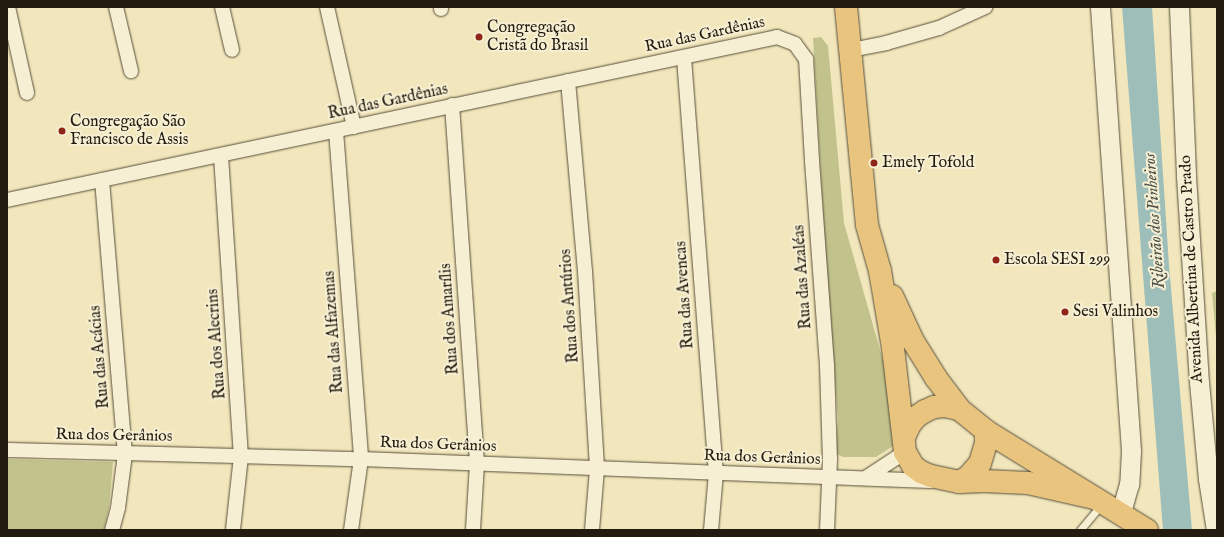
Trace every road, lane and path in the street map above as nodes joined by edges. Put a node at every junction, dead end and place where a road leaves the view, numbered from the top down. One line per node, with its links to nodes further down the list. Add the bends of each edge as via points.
1 (8, 7): 15 (street)
2 (116, 7): 13 (street)
3 (222, 7): 10 (street)
4 (327, 7): 17 (street)
5 (846, 7): 11 (main road)
6 (985, 7): 11 (street, via 939,28)
7 (1100, 7): 37 (main road, via 1131,451 1129,484)
8 (1179, 7): 47 (main road, Avenida Albertina de Castro Prado, via 1199,382 1208,479)
9 (777, 38): 12 (street, Rua das Gardênias); 34 (street, Rua das Azaléas, via 794,44 806,59 827,365)
10 (232, 50)
11 (851, 50): 22 (main road, via 867,225)
12 (684, 58): 14 (street, Rua das Gardênias); 32 (street, Rua das Avencas)
13 (130, 71)
14 (568, 80): 16 (street, Rua das Gardênias); 31 (street, Rua dos Antúrios, via 585,271)
15 (27, 93)
16 (452, 105): 17 (street, Rua das Gardênias); 30 (street, Rua dos Amarílis)
17 (354, 127): 18 (street, Rua das Gardênias)
18 (336, 131): 19 (street, Rua das Gardênias); 29 (street, Rua das Alfazemas)
19 (221, 156): 20 (street, Rua das Gardênias); 28 (street, Rua dos Alecrins)
20 (102, 180): 21 (street, Rua das Gardênias); 27 (street, Rua das Acácias)
21 (7, 200)
22 (880, 271): 23 (main road, via 913,341 936,378); 25 (main road)
23 (960, 409): 24 (main road); 25 (main road, via 945,406 925,411 910,424)
24 (986, 431): 35 (main road, via 986,443 980,463 968,477); 36 (main road)
25 (905, 445): 33 (street); 35 (main road, via 913,466 921,472)
26 (7, 450): 27 (street, Rua dos Gerânios)
27 (125, 454): 28 (street, Rua dos Gerânios); 38 (street, Rua das Acácias, via 118,508)
28 (241, 456): 29 (street, Rua dos Gerânios); 39 (street, Rua dos Alecrins)
29 (361, 459): 30 (street, Rua dos Gerânios); 40 (street, Rua das Alfazemas)
30 (477, 464): 31 (street, Rua dos Gerânios); 41 (street, Rua dos Amarílis)
31 (597, 469): 32 (street, Rua dos Gerânios); 42 (street, Rua dos Antúrios)
32 (716, 473): 34 (street, Rua dos Gerânios); 43 (street, Rua das Avencas)
33 (867, 477): 34 (street, Rua dos Gerânios); 35 (street, Rua dos Gerânios)
34 (830, 478): 44 (street, Rua das Azaléas)
35 (959, 482): 36 (main road, via 1028,483)
36 (1098, 501): 37 (main road); 45 (lane)
37 (1120, 515): 46 (main road)
38 (112, 530)
39 (233, 530)
40 (351, 530)
41 (473, 530)
42 (592, 530)
43 (711, 530)
44 (828, 530)
45 (1080, 530)
46 (1146, 530)
47 (1216, 530)

